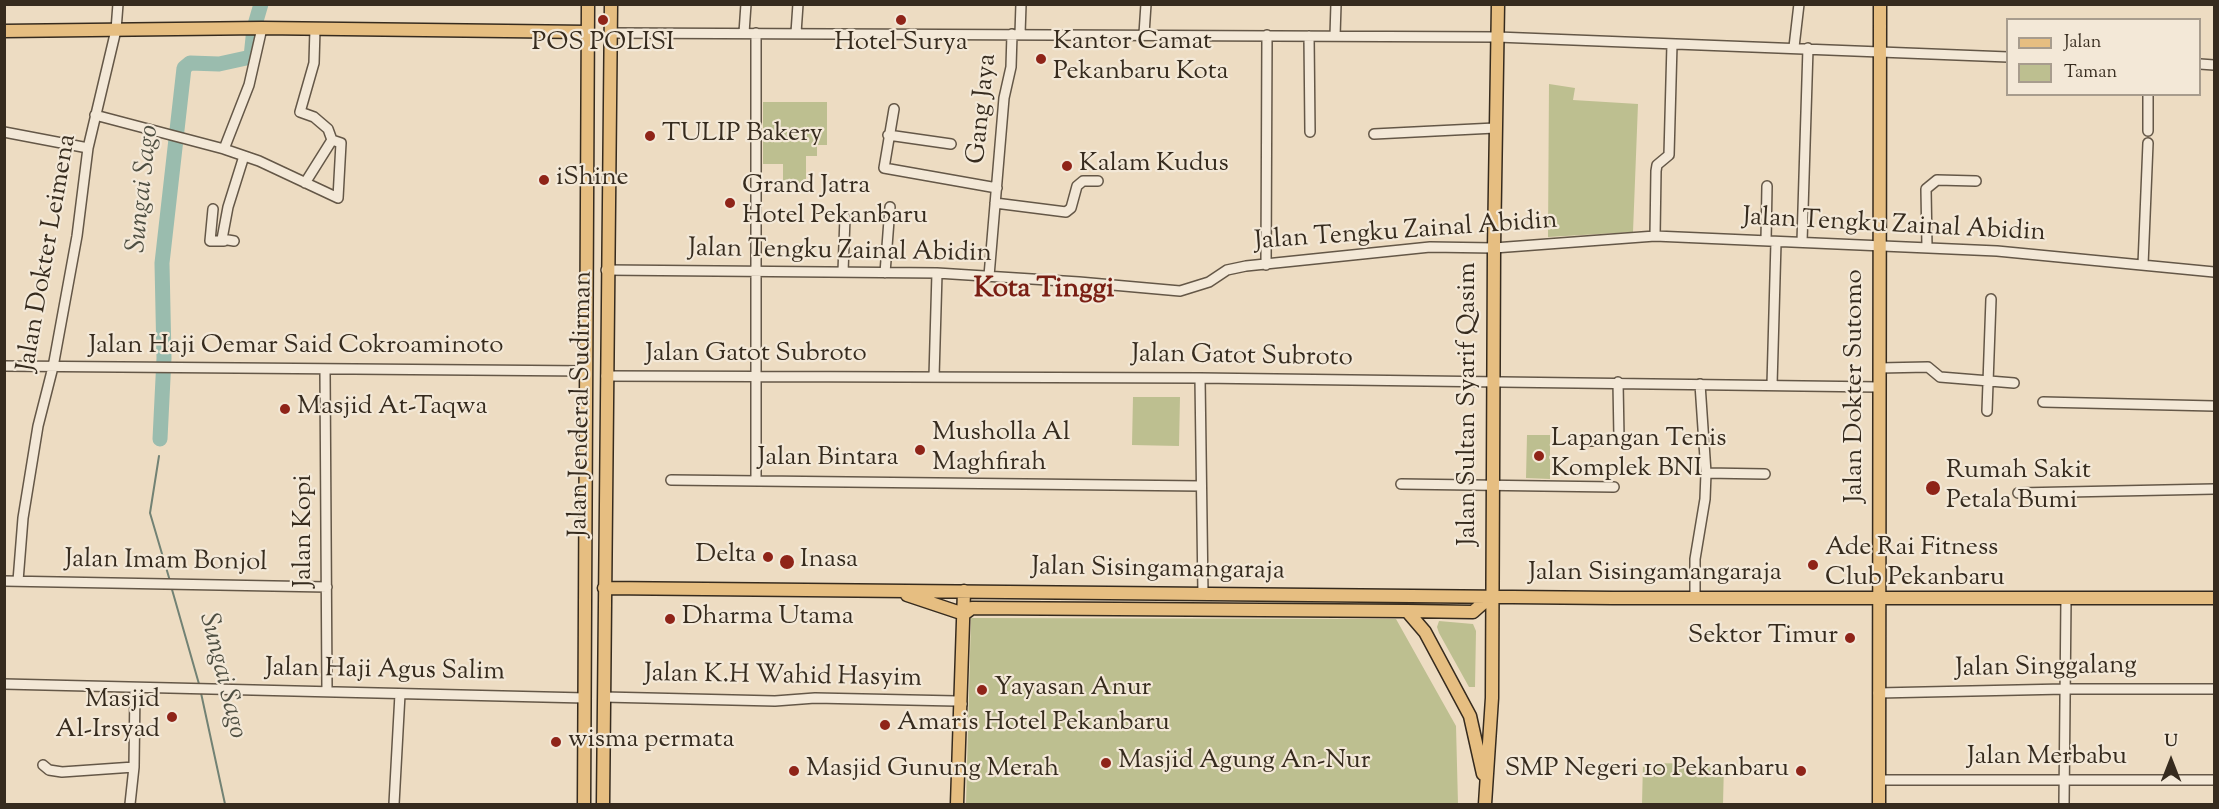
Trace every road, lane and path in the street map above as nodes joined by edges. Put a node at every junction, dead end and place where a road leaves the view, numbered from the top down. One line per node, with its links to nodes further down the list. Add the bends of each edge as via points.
1 (118, 4): 16 (street, Jalan Dokter Leimena)
2 (588, 4): 12 (main road, Jalan Jenderal Sudirman)
3 (611, 4): 13 (main road, Jalan Jenderal Sudirman)
4 (746, 4): 18 (street)
5 (798, 4): 20 (street)
6 (1021, 4): 22 (street, Gang Jaya)
7 (1146, 4): 21 (street)
8 (1336, 4): 25 (street)
9 (1498, 4): 26 (main road, Jalan Sultan Syarif Qasim)
10 (1799, 4): 28 (street)
11 (1880, 4): 30 (main road, Jalan Dokter Sutomo)
12 (587, 26): 13 (main road, via 601,30); 15 (main road); 33 (main road, Jalan Jenderal Sudirman)
13 (610, 26): 18 (street); 32 (main road, Jalan Jenderal Sudirman)
14 (255, 28): 15 (main road); 16 (main road); 47 (street, via 249,85)
15 (315, 29): 43 (street, via 314,63 300,112 328,129)
16 (116, 30): 17 (main road); 36 (street, Jalan Dokter Leimena)
17 (4, 31)
18 (744, 33): 19 (street)
19 (756, 33): 20 (street); 67 (street)
20 (796, 33): 22 (street)
21 (1144, 33): 22 (street); 23 (street)
22 (1016, 34): 53 (street, Gang Jaya, via 1004,98)
23 (1267, 35): 24 (street); 64 (street)
24 (1309, 36): 25 (street); 40 (street)
25 (1335, 36): 26 (street)
26 (1497, 37): 27 (street); 37 (main road, Jalan Sultan Syarif Qasim)
27 (1672, 44): 28 (street); 58 (street, via 1669,155 1656,171)
28 (1794, 47): 29 (street)
29 (1808, 48): 30 (street); 60 (street)
30 (1879, 51): 31 (street); 61 (main road, Jalan Dokter Sutomo)
31 (2006, 57)
32 (610, 59): 33 (main road, via 604,51 596,49); 66 (main road, Jalan Jenderal Sudirman)
33 (587, 60): 78 (main road, Jalan Jenderal Sudirman)
34 (2148, 96): 38 (street)
35 (894, 109): 42 (street, Gang Jaya)
36 (95, 115): 46 (street, Jalan Dokter Leimena); 47 (street)
37 (1495, 128): 41 (street); 63 (main road, Jalan Sultan Syarif Qasim)
38 (2148, 131)
39 (4, 132): 46 (street)
40 (1310, 132)
41 (1374, 134)
42 (888, 135): 45 (street, Gang Jaya); 53 (street, Gang Jaya, via 885,169)
43 (332, 140): 51 (street); 51 (street, via 341,143 338,198)
44 (2148, 143): 65 (street)
45 (951, 144)
46 (88, 148): 75 (street, Jalan Dokter Leimena, via 77,236)
47 (224, 149): 48 (street)
48 (244, 156): 51 (street); 56 (street, via 222,238 229,241 210,241)
49 (1098, 181): 54 (street, Gang Jaya, via 1083,181 1077,186 1071,208 1066,212)
50 (1976, 181): 62 (street, via 1937,180 1926,189)
51 (305, 183)
52 (1767, 186): 59 (street)
53 (997, 188): 54 (street, Gang Jaya)
54 (995, 203): 72 (street, Gang Jaya)
55 (890, 207): 70 (street)
56 (213, 210)
57 (845, 217): 68 (street)
58 (1655, 236): 59 (street, Jalan Tengku Zainal Abidin); 63 (street, Jalan Tengku Zainal Abidin)
59 (1771, 241): 60 (street, Jalan Tengku Zainal Abidin); 88 (street)
60 (1802, 242): 61 (street, Jalan Tengku Zainal Abidin)
61 (1880, 245): 62 (street, Jalan Tengku Zainal Abidin); 76 (main road, Jalan Dokter Sutomo)
62 (1927, 247): 65 (street, Jalan Tengku Zainal Abidin)
63 (1494, 248): 64 (street, Jalan Tengku Zainal Abidin, via 1419,248); 84 (main road, Jalan Sultan Syarif Qasim)
64 (1266, 265): 72 (street, Jalan Tengku Zainal Abidin, via 1234,268 1209,282 1180,291)
65 (2143, 265): 69 (street, Jalan Tengku Zainal Abidin)
66 (606, 270): 67 (street, Jalan Tengku Zainal Abidin); 79 (main road, Jalan Jenderal Sudirman)
67 (756, 271): 68 (street, Jalan Tengku Zainal Abidin); 80 (street)
68 (843, 272): 70 (street, Jalan Tengku Zainal Abidin)
69 (2214, 272)
70 (885, 273): 71 (street, Jalan Tengku Zainal Abidin)
71 (938, 273): 72 (street, Jalan Tengku Zainal Abidin); 81 (street)
72 (989, 276)
73 (1991, 299): 83 (street)
74 (4, 366): 75 (street, Jalan Haji Oemar Said Cokroaminoto)
75 (53, 367): 77 (street, Jalan Haji Oemar Said Cokroaminoto); 105 (street, Jalan Dokter Leimena, via 38,426 23,518)
76 (1879, 368): 83 (street, via 1928,367 1940,377); 89 (main road, Jalan Dokter Sutomo)
77 (325, 370): 78 (street, Jalan Haji Oemar Said Cokroaminoto); 106 (street, Jalan Kopi)
78 (586, 371): 127 (main road, Jalan Jenderal Sudirman)
79 (606, 376): 80 (street, Jalan Gatot Subroto); 107 (main road, Jalan Jenderal Sudirman)
80 (755, 377): 81 (street, Jalan Gatot Subroto); 97 (street)
81 (934, 377): 82 (street, Jalan Gatot Subroto)
82 (1200, 378): 84 (street, Jalan Gatot Subroto); 100 (street)
83 (1988, 381): 86 (street); 92 (street)
84 (1493, 382): 85 (street, Jalan Gatot Subroto); 99 (main road, Jalan Sultan Syarif Qasim)
85 (1618, 382): 87 (street, Jalan Gatot Subroto); 93 (street, via 1619,438)
86 (2014, 383)
87 (1700, 384): 88 (street, Jalan Gatot Subroto); 94 (street)
88 (1772, 385): 89 (street, Jalan Gatot Subroto)
89 (1878, 387): 114 (main road, Jalan Dokter Sutomo)
90 (2043, 402): 91 (street)
91 (2214, 406)
92 (1987, 411)
93 (1586, 441)
94 (1706, 473): 95 (street); 113 (street, via 1695,559)
95 (1765, 474)
96 (671, 480): 97 (street, Jalan Bintara)
97 (756, 481): 100 (street, Jalan Bintara)
98 (1401, 484): 99 (street)
99 (1492, 485): 101 (street); 111 (main road, Jalan Sultan Syarif Qasim)
100 (1201, 486): 110 (street)
101 (1614, 487)
102 (2214, 489): 103 (street)
103 (2018, 493)
104 (4, 581): 105 (street, Jalan Imam Bonjol)
105 (18, 582): 106 (street, Jalan Imam Bonjol)
106 (327, 587): 123 (street, Jalan Kopi)
107 (604, 588): 108 (main road, Jalan Sisingamangaraja); 126 (main road, Jalan Jenderal Sudirman)
108 (897, 591): 109 (main road, Jalan Sisingamangaraja); 118 (main road, Jalan Sisingamangaraja)
109 (964, 591): 110 (main road, Jalan Sisingamangaraja); 118 (main road)
110 (1203, 594): 111 (main road, Jalan Sisingamangaraja); 116 (main road)
111 (1491, 596): 113 (main road, Jalan Sisingamangaraja); 117 (main road, Jalan Sisingamangaraja, via 1473,612); 134 (main road, Jalan Sultan Syarif Qasim, via 1492,698)
112 (2066, 597): 114 (main road, Jalan Sisingamangaraja); 115 (main road, Jalan Sisingamangaraja); 121 (street)
113 (1695, 598): 114 (main road, Jalan Sisingamangaraja)
114 (1878, 598): 124 (main road, Jalan Dokter Sutomo)
115 (2214, 598)
116 (1228, 610): 117 (main road, Jalan Sisingamangaraja); 118 (main road, Jalan Sisingamangaraja, via 972,608)
117 (1407, 611): 134 (main road, via 1425,632 1470,716)
118 (964, 614): 128 (main road)
119 (4, 684): 120 (street, Jalan Haji Agus Salim)
120 (135, 688): 123 (street, Jalan Haji Agus Salim); 130 (street)
121 (2065, 689): 122 (street, Jalan Singgalang); 124 (street, Jalan Singgalang); 132 (street)
122 (2214, 689)
123 (327, 691): 125 (street, Jalan Haji Agus Salim)
124 (1878, 693): 131 (main road, Jalan Dokter Sutomo)
125 (400, 694): 127 (street, Jalan Haji Agus Salim); 136 (street)
126 (604, 697): 128 (street, Jalan K.H Wahid Hasyim, via 775,701 815,698); 138 (main road, Jalan Jenderal Sudirman)
127 (585, 698): 137 (main road, Jalan Jenderal Sudirman)
128 (962, 704): 139 (main road)
129 (43, 765): 130 (street, via 62,772)
130 (134, 767): 135 (street)
131 (1879, 780): 132 (street, Jalan Merbabu); 141 (main road, Jalan Dokter Sutomo)
132 (2064, 780): 133 (street, Jalan Merbabu); 142 (street)
133 (2214, 780)
134 (1485, 787): 140 (main road, Jalan Sultan Syarif Qasim)
135 (130, 804)
136 (394, 804)
137 (584, 804)
138 (603, 804)
139 (957, 804)
140 (1485, 804)
141 (1879, 804)
142 (2064, 804)

